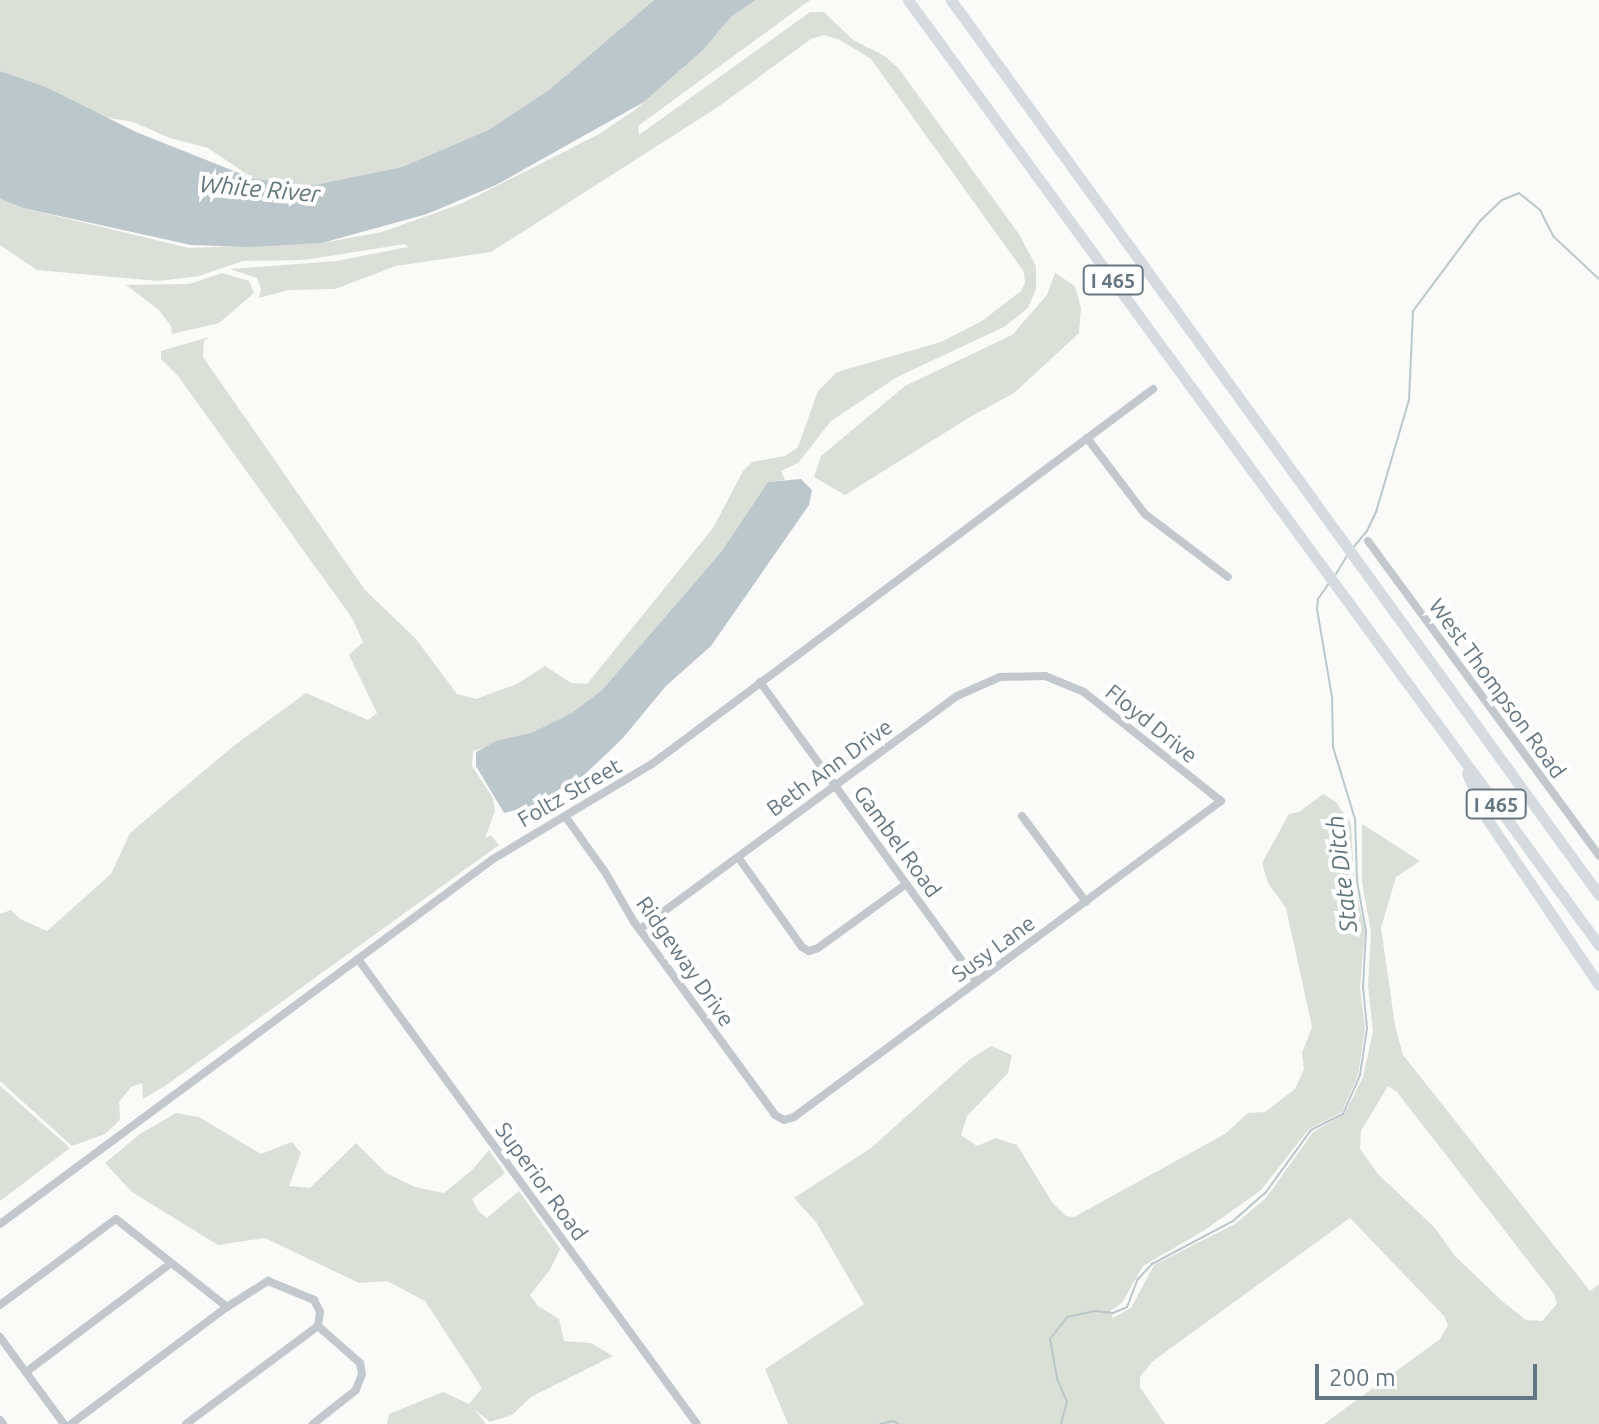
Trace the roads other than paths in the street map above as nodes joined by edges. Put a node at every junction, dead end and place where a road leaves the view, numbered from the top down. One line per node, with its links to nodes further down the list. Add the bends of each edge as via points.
1 (908, 0): 9 (highway, I 465)
2 (951, 0): 17 (highway, I 465)
3 (1153, 389): 4 (street, Foltz Street)
4 (1087, 438): 6 (street, via 1145,514); 8 (street, Foltz Street)
5 (1368, 541): 14 (street, West Thompson Road)
6 (1228, 577)
7 (1055, 679): 10 (street, Beth Ann Drive, via 1011,675 975,685); 11 (street, Floyd Drive, via 1084,692)
8 (760, 682): 10 (street, Gambel Road); 12 (street, Foltz Street, via 635,776)
9 (1457, 750): 20 (highway, I 465); 23 (highway, via 1487,819)
10 (835, 786): 15 (street, Beth Ann Drive); 16 (street, Gambel Road)
11 (1221, 801): 18 (street, Susy Lane)
12 (565, 816): 19 (street, Ridgeway Drive); 21 (street, Foltz Street, via 493,859)
13 (1022, 816): 18 (street)
14 (1599, 856)
15 (738, 857): 16 (street, via 809,951); 19 (street, Beth Ann Drive)
16 (906, 884): 22 (street, Gambel Road)
17 (1599, 895)
18 (1086, 902): 22 (street, Susy Lane)
19 (640, 929): 24 (street, Ridgeway Drive, via 775,1115)
20 (1599, 945)
21 (358, 959): 25 (street, Foltz Street); 36 (street, Superior Road)
22 (977, 982): 24 (street, Susy Lane)
23 (1599, 985)
24 (784, 1120)
25 (0, 1224)
26 (171, 1263): 27 (street, via 116,1219); 28 (street); 31 (street)
27 (0, 1305)
28 (227, 1307): 29 (street, via 263,1282 273,1281 314,1300 320,1312); 33 (street)
29 (318, 1326): 34 (street); 35 (street, via 357,1358 362,1378 352,1395)
30 (0, 1337): 31 (street)
31 (26, 1372): 32 (street)
32 (64, 1424)
33 (71, 1424)
34 (186, 1424)
35 (313, 1424)
36 (697, 1424)

